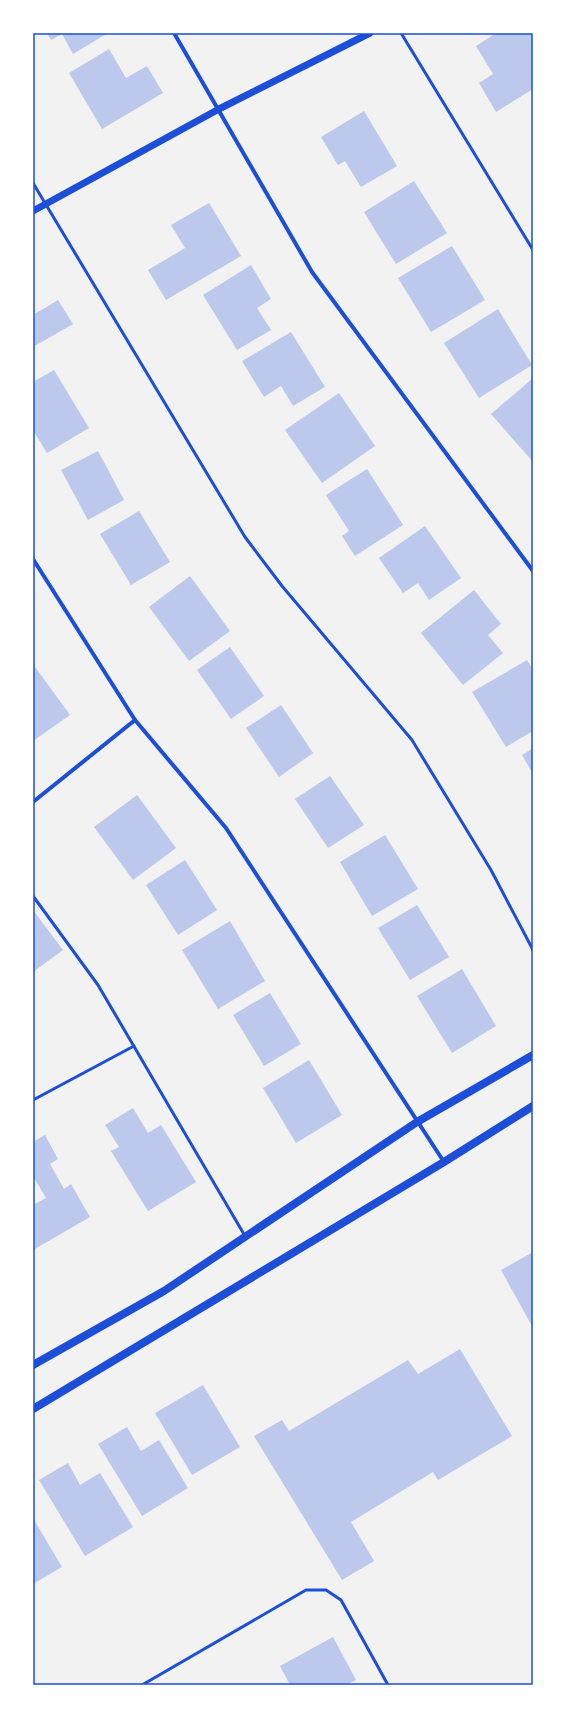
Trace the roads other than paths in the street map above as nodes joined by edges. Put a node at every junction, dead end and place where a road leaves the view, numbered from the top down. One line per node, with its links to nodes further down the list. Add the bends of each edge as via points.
1 (174, 33): 4 (street)
2 (370, 33): 4 (street)
3 (401, 33): 8 (lane)
4 (219, 109): 6 (street); 10 (street, via 312,272)
5 (33, 183): 6 (lane)
6 (45, 205): 7 (street); 14 (lane, via 245,537 282,586 412,740 491,870)
7 (33, 211)
8 (533, 250)
9 (33, 559): 11 (street)
10 (533, 570)
11 (135, 720): 12 (street); 19 (street, via 226,828 326,978)
12 (33, 802)
13 (33, 896): 15 (lane, via 98,985)
14 (533, 950)
15 (134, 1046): 17 (lane); 21 (lane)
16 (533, 1055): 19 (main road)
17 (33, 1100)
18 (533, 1106): 20 (main road)
19 (417, 1122): 20 (street); 21 (main road)
20 (444, 1162): 23 (main road)
21 (245, 1236): 22 (main road, via 164,1291)
22 (33, 1365)
23 (33, 1408)
24 (142, 1685): 25 (lane, via 306,1590 326,1590 341,1600)
25 (388, 1685)

